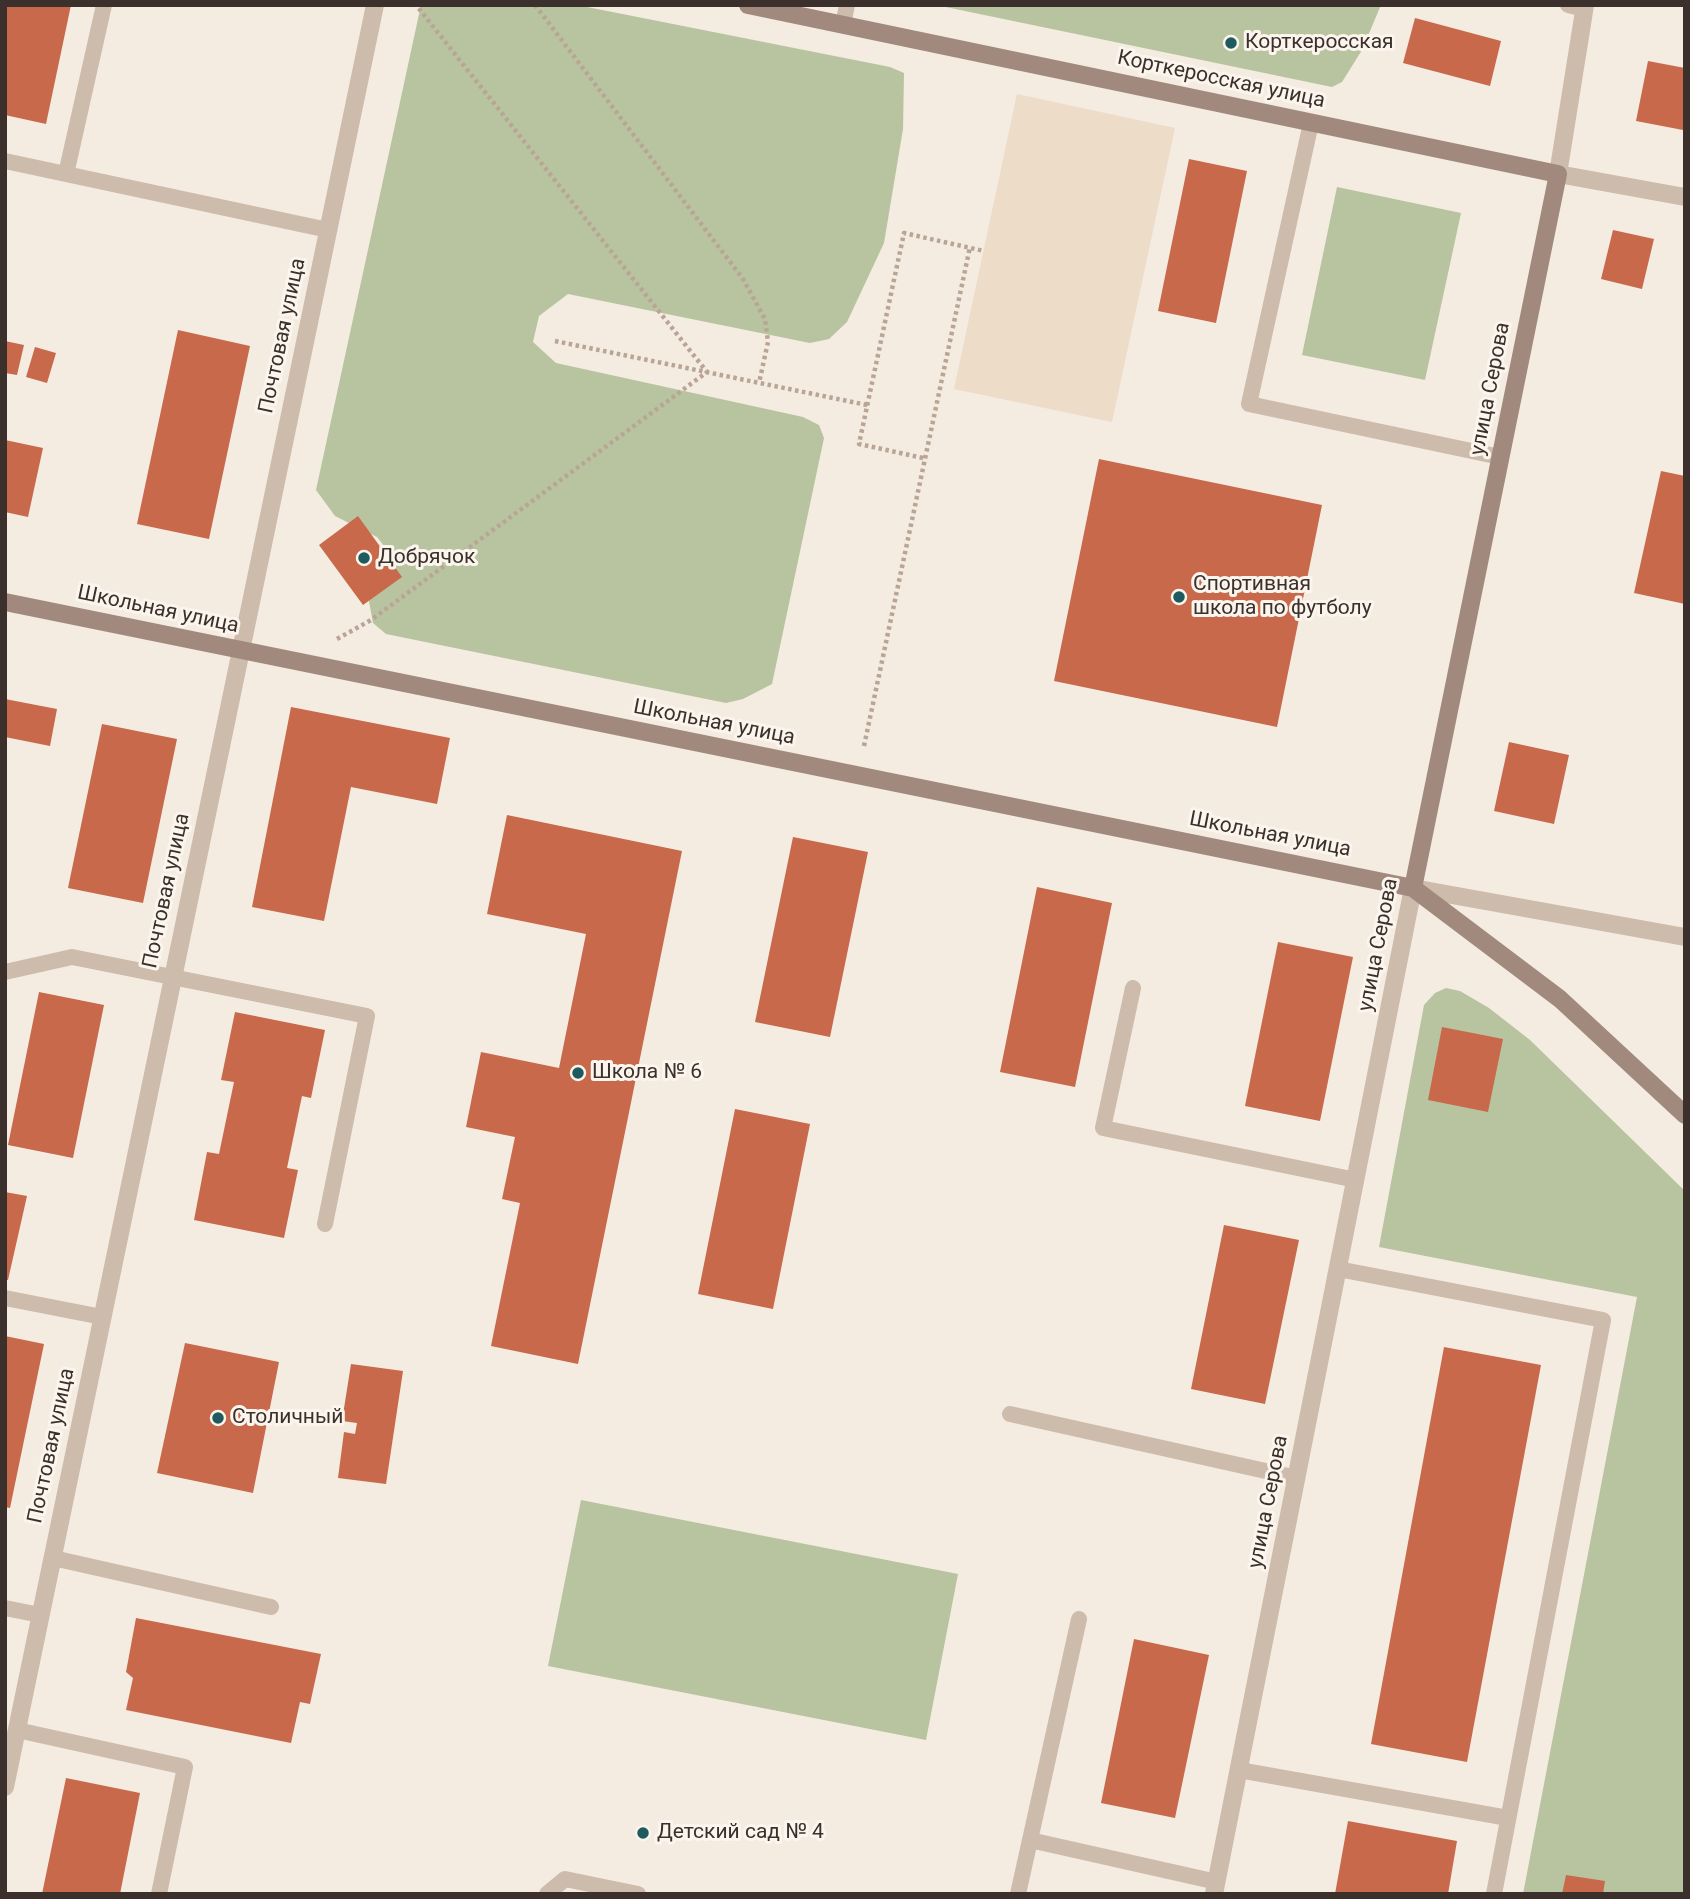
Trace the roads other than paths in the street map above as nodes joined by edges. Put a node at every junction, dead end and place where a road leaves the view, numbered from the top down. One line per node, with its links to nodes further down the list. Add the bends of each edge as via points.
1 (104, 5): 9 (lane)
2 (375, 5): 12 (street, Почтовая улица)
3 (748, 5): 6 (main road, Корткеросская улица)
4 (847, 5): 6 (lane)
5 (1579, 7): 10 (street, улица Серова)
6 (843, 25): 7 (main road, Корткеросская улица)
7 (1311, 122): 10 (main road, Корткеросская улица); 13 (lane, via 1250,404)
8 (5, 161): 9 (lane)
9 (66, 174): 12 (lane)
10 (1558, 174): 11 (street, Корткеросская улица); 13 (main road, улица Серова)
11 (1685, 197)
12 (328, 230): 15 (street, Почтовая улица)
13 (1500, 457): 16 (main road, улица Серова)
14 (5, 602): 15 (main road, Школьная улица)
15 (240, 650): 16 (main road, Школьная улица); 19 (street, Почтовая улица)
16 (1413, 888): 17 (street, Школьная улица); 21 (main road, Школьная улица, via 1560,999); 22 (street, улица Серова)
17 (1685, 937)
18 (5, 972): 19 (lane, via 72,957)
19 (173, 976): 23 (lane, via 367,1016); 26 (street, Почтовая улица)
20 (1133, 988): 22 (lane, via 1103,1128)
21 (1685, 1115)
22 (1356, 1180): 24 (street, улица Серова)
23 (325, 1224)
24 (1338, 1269): 28 (street, улица Серова); 37 (lane, via 1603,1320)
25 (5, 1298): 26 (lane)
26 (102, 1317): 29 (street, Почтовая улица)
27 (1010, 1414): 28 (lane)
28 (1297, 1478): 35 (street, улица Серова)
29 (52, 1558): 30 (lane); 32 (street, Почтовая улица)
30 (271, 1607)
31 (5, 1608): 32 (lane)
32 (40, 1615): 34 (street, Почтовая улица)
33 (1079, 1619): 38 (lane)
34 (17, 1730): 36 (street, Почтовая улица); 40 (lane, via 186,1767)
35 (1239, 1770): 37 (lane); 39 (street, улица Серова)
36 (5, 1787)
37 (1508, 1818): 44 (lane)
38 (1030, 1840): 39 (lane); 43 (lane)
39 (1216, 1888)
40 (159, 1894)
41 (547, 1894): 42 (lane, via 565,1879)
42 (638, 1894)
43 (1018, 1894)
44 (1494, 1894)

